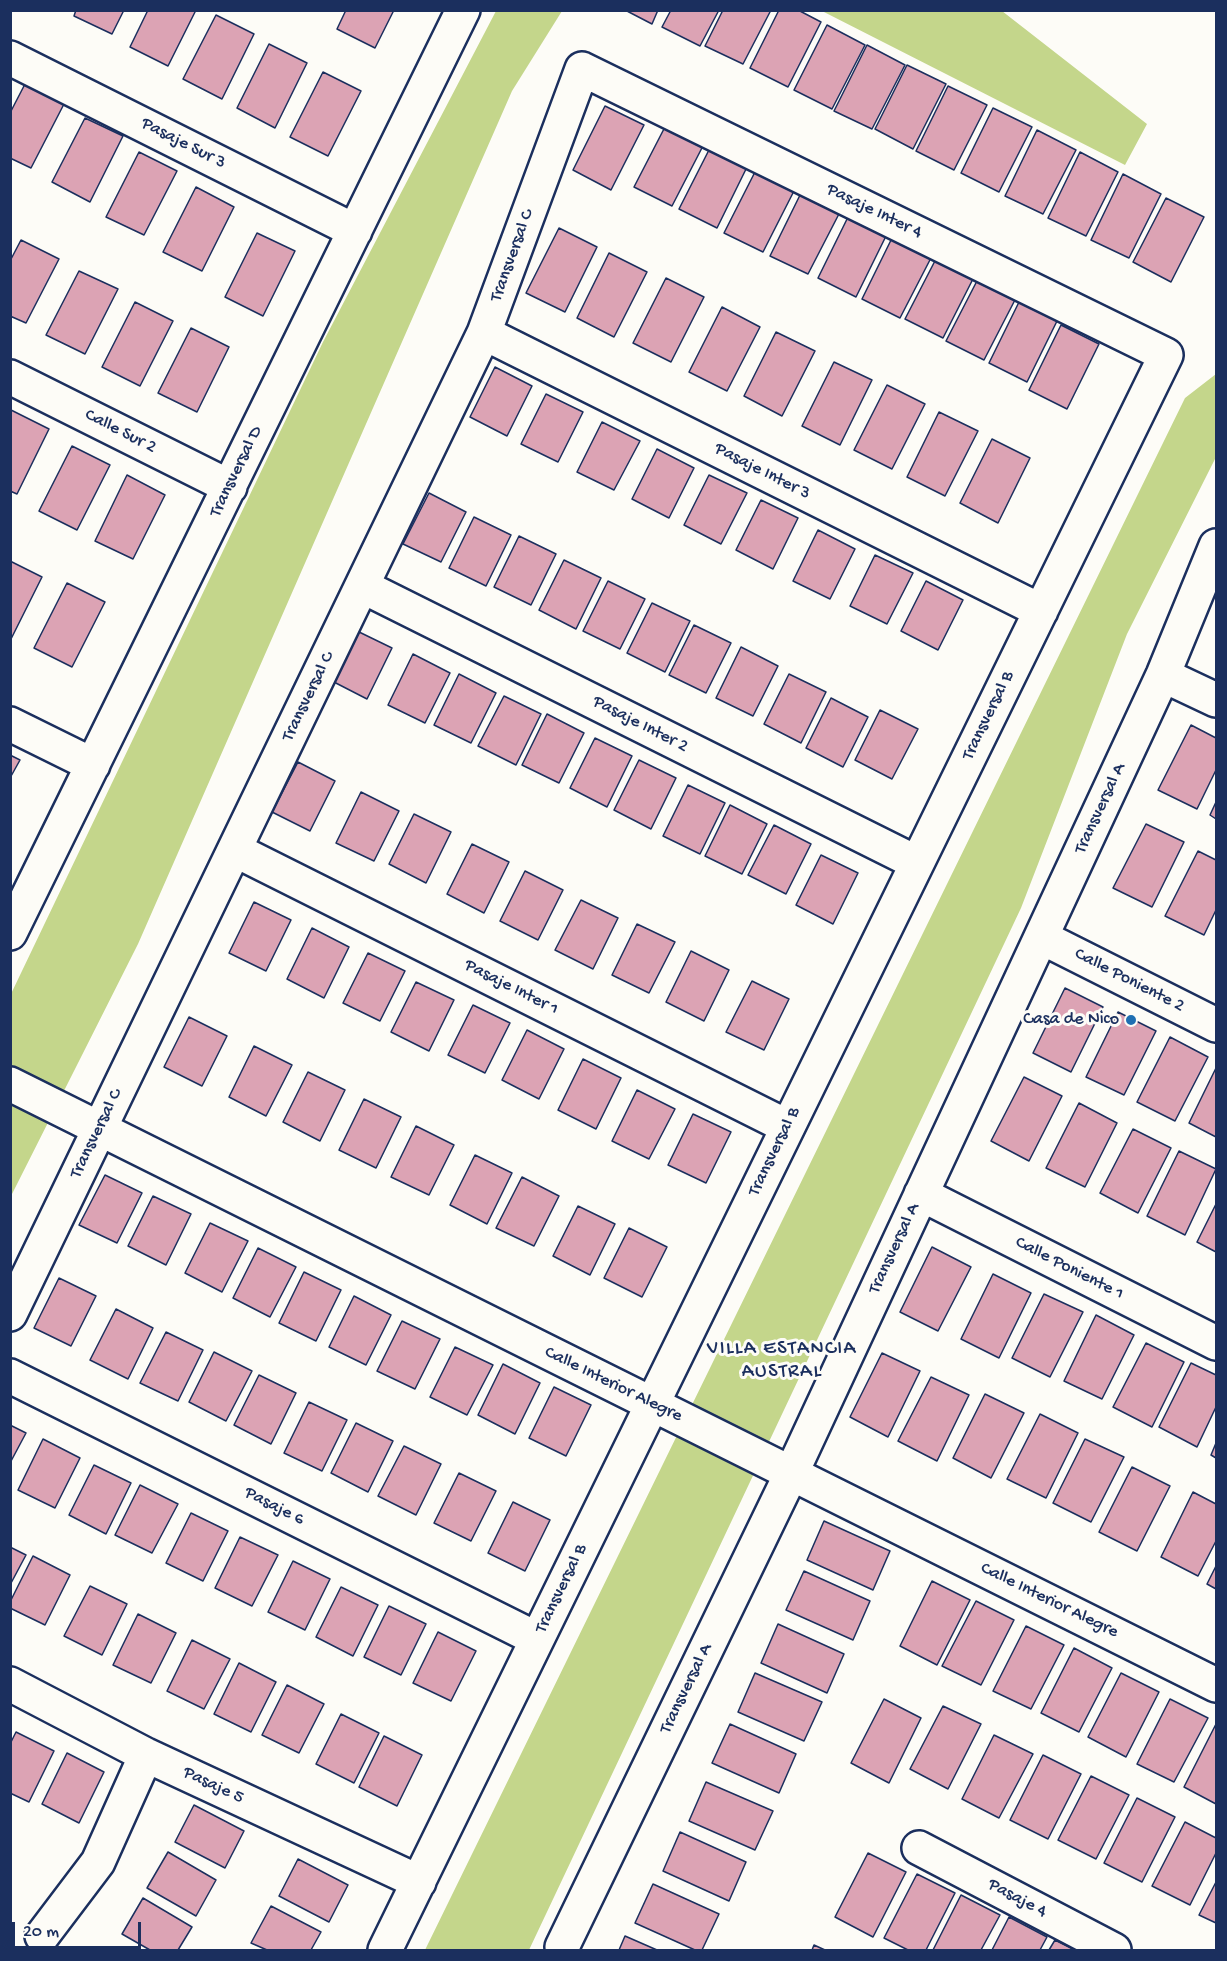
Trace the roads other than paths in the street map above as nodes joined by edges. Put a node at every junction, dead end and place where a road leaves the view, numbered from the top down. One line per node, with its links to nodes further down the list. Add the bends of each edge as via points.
1 (463, 10): 4 (street, Transversal D)
2 (10, 58): 4 (street, Pasaje Sur 3)
3 (582, 69): 5 (street, Transversal C); 6 (street, Pasaje Inter 4)
4 (356, 231): 8 (street, Transversal D)
5 (484, 333): 10 (street, Transversal C); 11 (street, Pasaje Inter 3)
6 (1166, 355): 11 (street, Transversal B)
7 (10, 377): 8 (street, Calle Sur 2)
8 (230, 487): 15 (street, Transversal D)
9 (1216, 546): 12 (street, Transversal A)
10 (362, 586): 16 (street, Transversal C); 17 (street, Pasaje Inter 2)
11 (1041, 611): 17 (street, Transversal B)
12 (1163, 675): 13 (street); 19 (street, Transversal A)
13 (1216, 700)
14 (10, 724): 15 (street)
15 (93, 765): 18 (street, Transversal D)
16 (235, 850): 22 (street, Pasaje Inter 1); 23 (street, Transversal C)
17 (917, 863): 22 (street, Transversal B)
18 (10, 933)
19 (1041, 937): 20 (street, Calle Poniente 2); 24 (street, Transversal A)
20 (1216, 1025)
21 (10, 1084): 23 (street, Calle Interior Alegre)
22 (788, 1127): 28 (street, Transversal B)
23 (100, 1129): 25 (street, Transversal C); 28 (street, Calle Interior Alegre)
24 (921, 1194): 26 (street, Calle Poniente 1); 29 (street, Transversal A)
25 (10, 1314)
26 (1216, 1343)
27 (10, 1376): 30 (street, Pasaje 6)
28 (652, 1405): 29 (street, Calle Interior Alegre); 30 (street, Transversal B)
29 (791, 1474): 32 (street, Calle Interior Alegre); 37 (street, Transversal A)
30 (537, 1639): 35 (street, Transversal B)
31 (10, 1684): 33 (street, Pasaje 5)
32 (1216, 1685)
33 (146, 1755): 35 (street, Pasaje 5); 36 (street, via 98,1862)
34 (919, 1848): 39 (street, Pasaje 4)
35 (419, 1882): 38 (street, Transversal B)
36 (42, 1936)
37 (562, 1947)
38 (385, 1950)
39 (1114, 1950)

